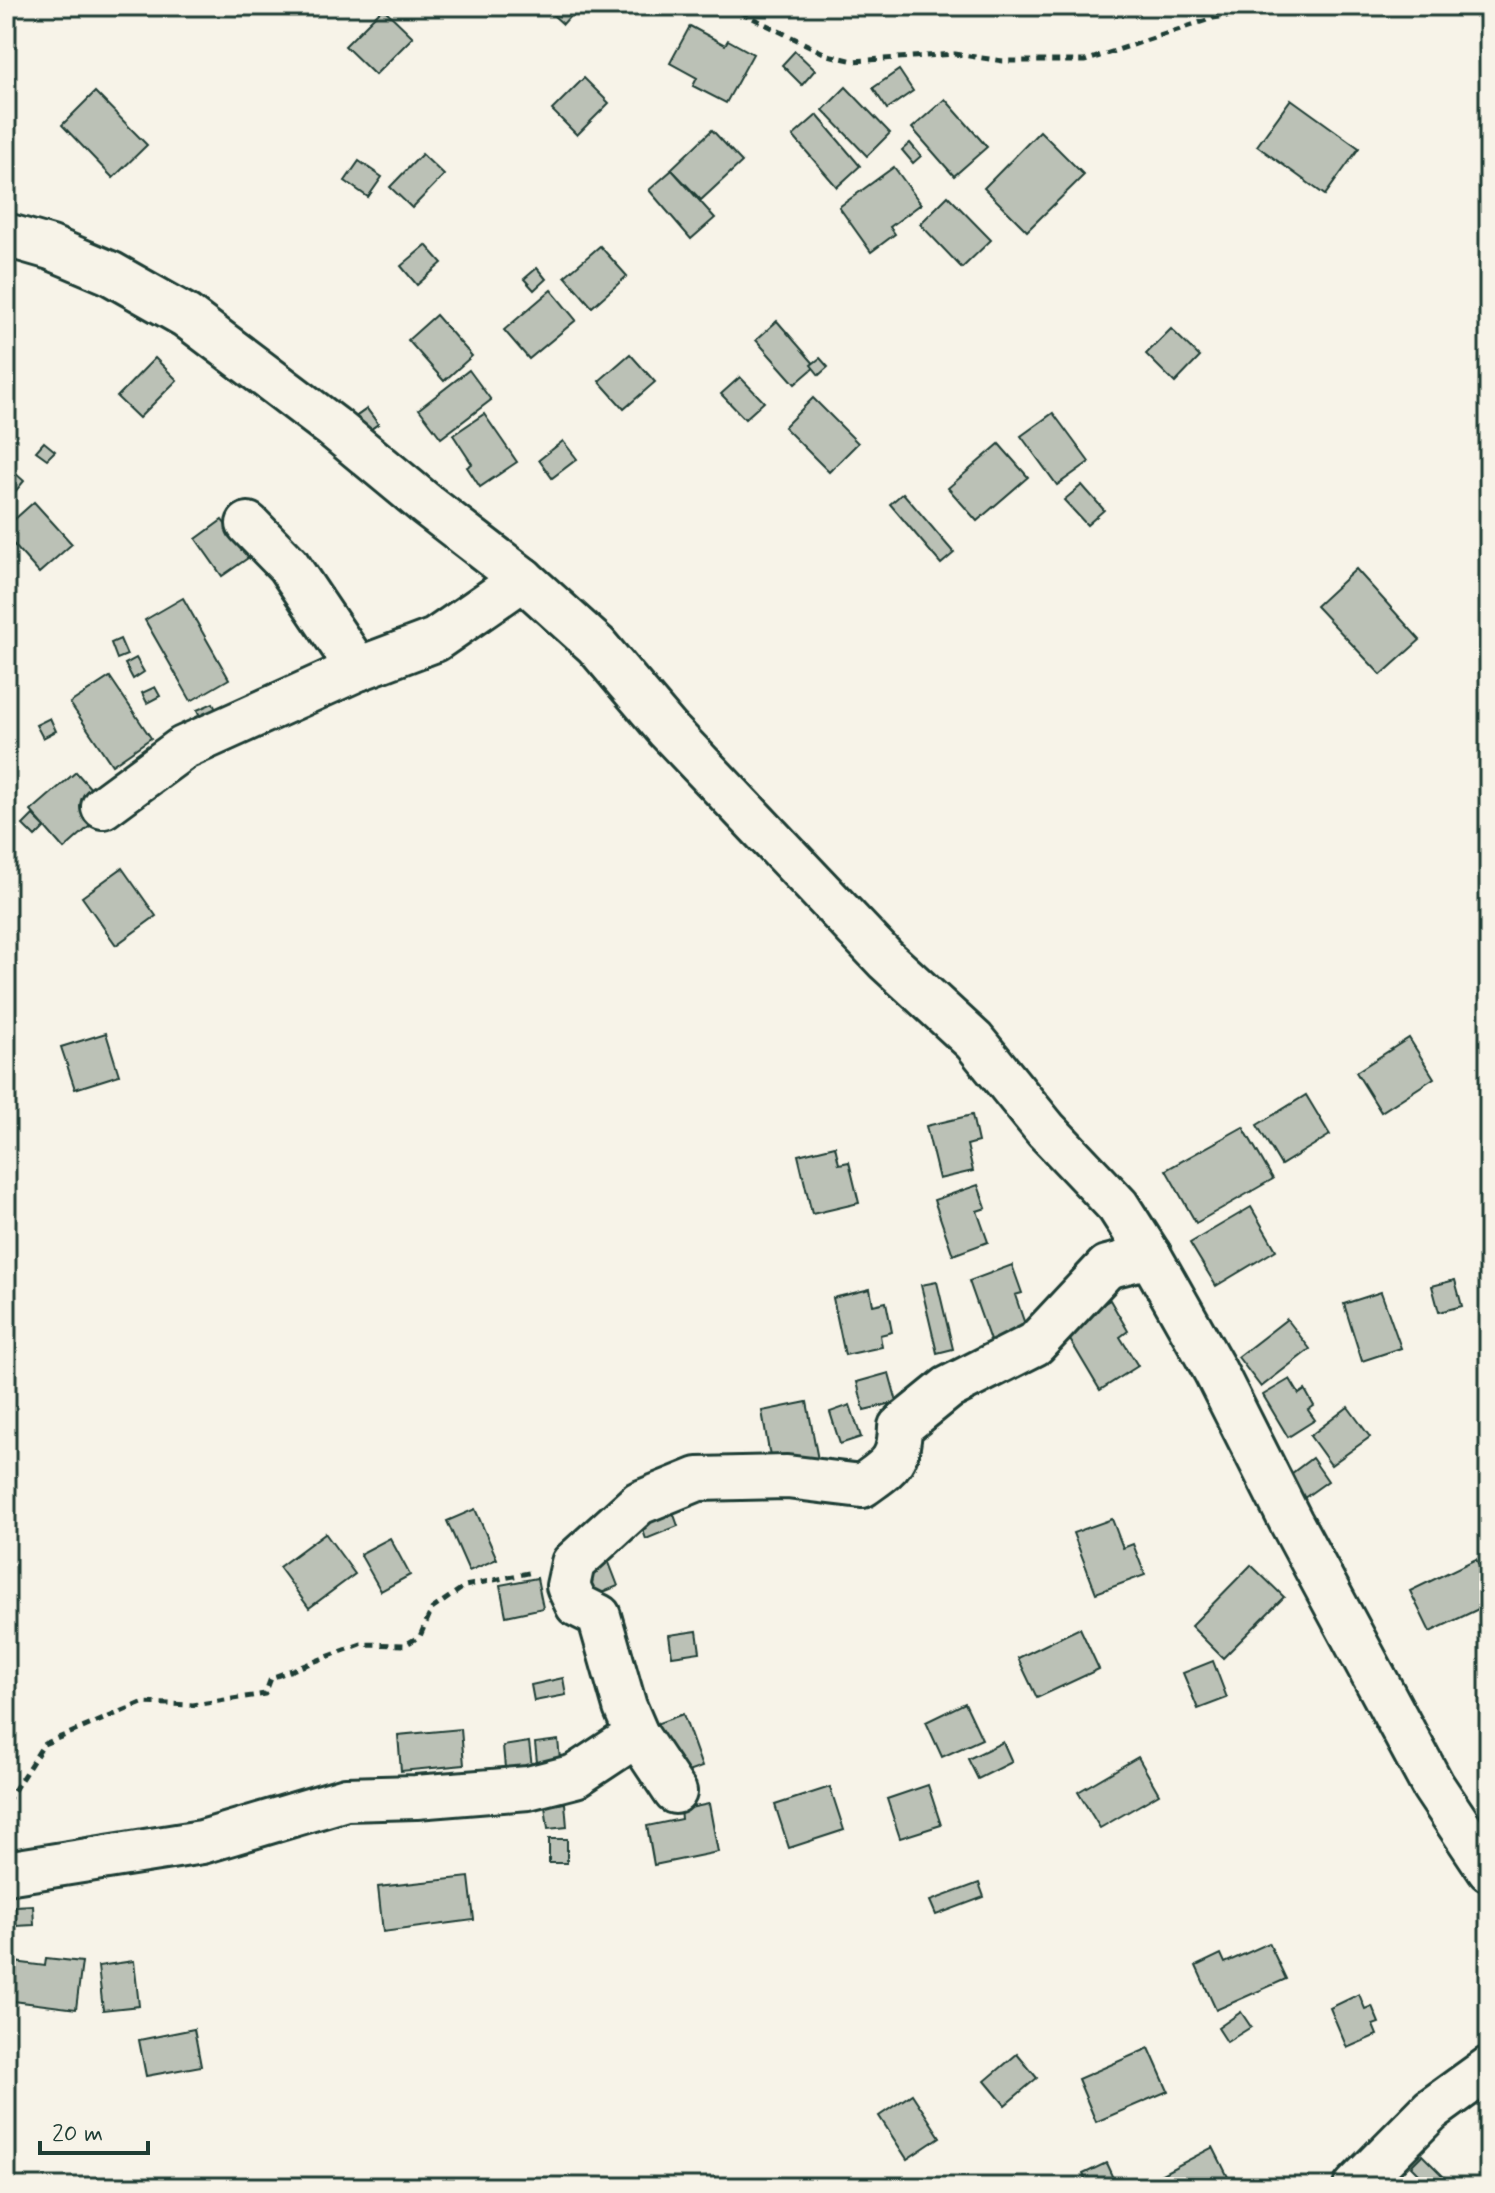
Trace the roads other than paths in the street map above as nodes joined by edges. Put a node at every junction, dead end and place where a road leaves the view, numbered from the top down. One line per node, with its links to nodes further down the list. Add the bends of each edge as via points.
1 (6, 235): 3 (street, via 110,273 186,316)
2 (248, 524): 4 (street, via 288,565)
3 (523, 579): 4 (street, via 435,640); 6 (street, via 596,645 667,729 886,960 974,1041 1046,1130 1118,1206)
4 (358, 669): 5 (street, via 183,748)
5 (103, 807)
6 (1150, 1256): 7 (street, via 1107,1267 1035,1344 948,1388 900,1427 891,1465 862,1486 787,1477 698,1479 639,1503 573,1563 568,1586 577,1605 599,1616); 9 (street, via 1433,1786)
7 (637, 1735): 8 (street); 10 (street, via 575,1776 528,1788 346,1799 202,1842)
8 (675, 1792)
9 (1489, 1870)
10 (6, 1873)
11 (1489, 2068): 12 (street, via 1431,2110)
12 (1355, 2187)

